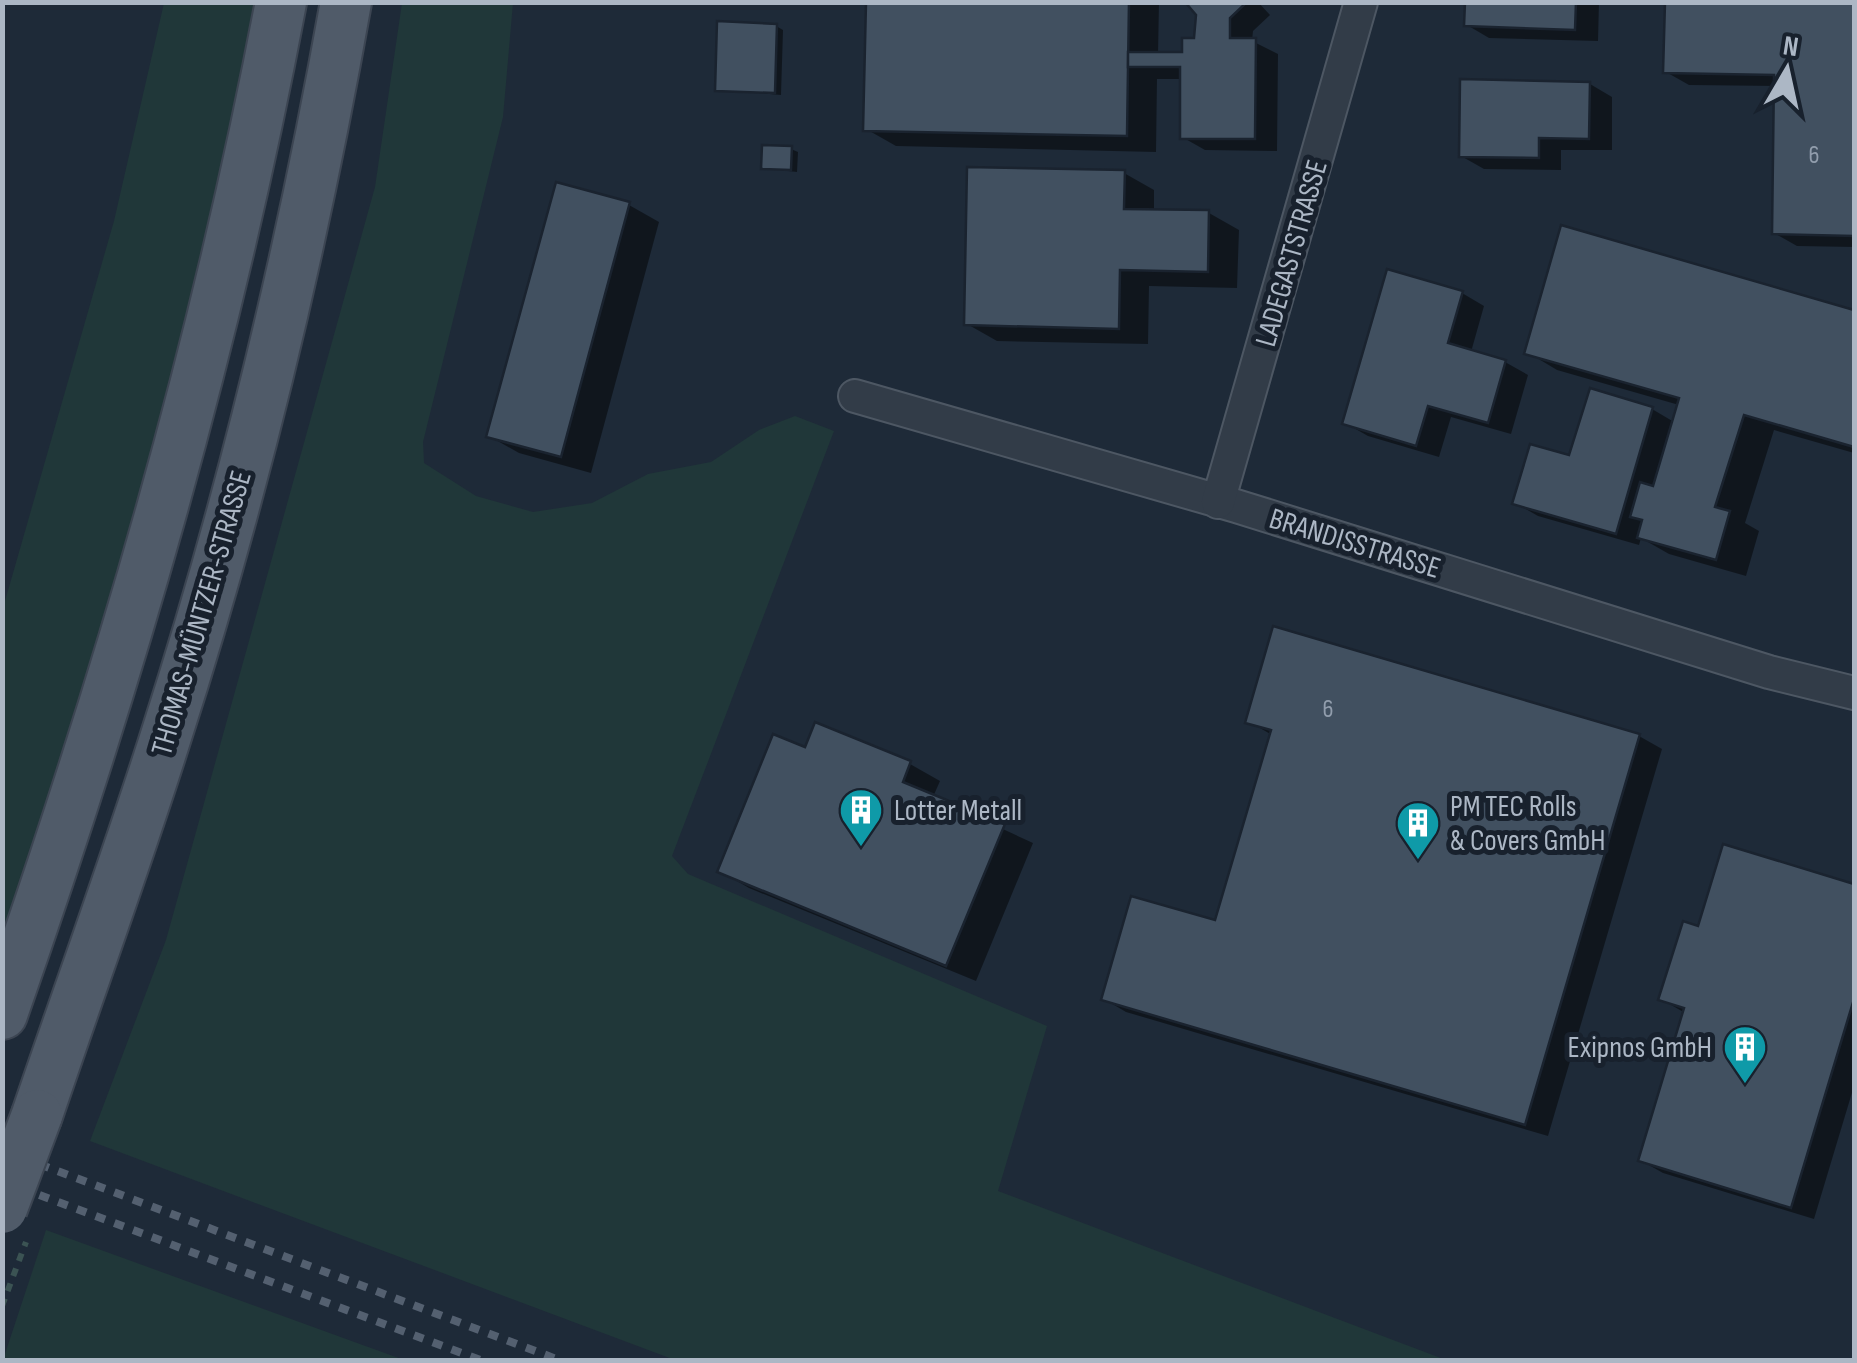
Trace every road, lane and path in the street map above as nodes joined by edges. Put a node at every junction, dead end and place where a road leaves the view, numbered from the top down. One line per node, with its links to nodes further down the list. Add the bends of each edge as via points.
1 (281, 2): 7 (main road, THOMAS-MÜNTZER-STRASSE, via 234,242 184,442 96,739)
2 (346, 2): 8 (main road, THOMAS-MÜNTZER-STRASSE, bridge, via 247,456 166,736 37,1115)
3 (1362, 2): 5 (street, LADEGASTSTRASSE)
4 (856, 396): 5 (street, BRANDISSTRASSE)
5 (1218, 502): 6 (street, BRANDISSTRASSE)
6 (1854, 693)
7 (2, 1014)
8 (17, 1218): 9 (path)
9 (2, 1306)

